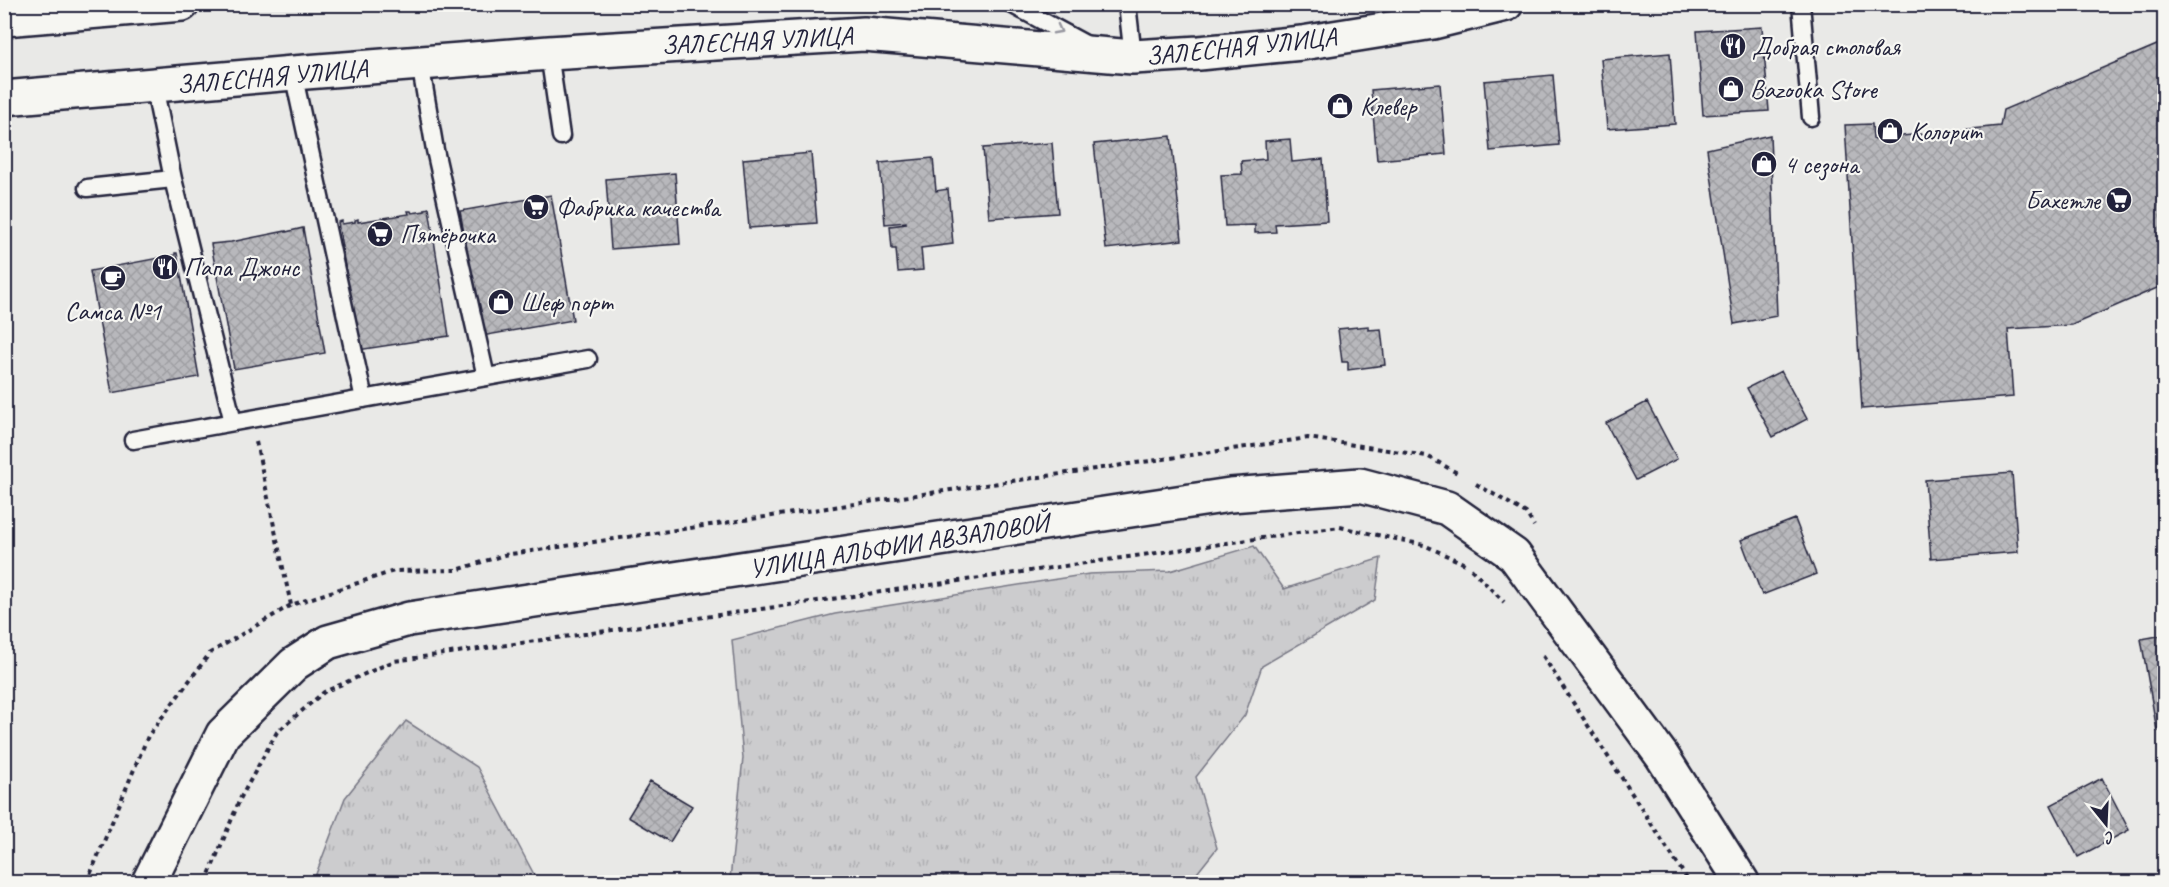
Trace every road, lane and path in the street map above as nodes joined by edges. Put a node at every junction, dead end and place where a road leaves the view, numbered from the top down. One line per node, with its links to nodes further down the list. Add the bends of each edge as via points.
1 (182, 4): 6 (street)
2 (1011, 4): 8 (lane, one-way to 8)
3 (1127, 4): 8 (lane)
4 (1506, 4): 8 (street, ЗАЛЕСНАЯ УЛИЦА, via 1433,22 1302,43)
5 (1801, 4): 13 (lane)
6 (4, 19)
7 (549, 53): 8 (street, ЗАЛЕСНАЯ УЛИЦА, via 864,34); 9 (street, ЗАЛЕСНАЯ УЛИЦА); 14 (lane)
8 (1119, 56)
9 (420, 63): 10 (street, ЗАЛЕСНАЯ УЛИЦА); 18 (lane, via 435,150)
10 (293, 72): 11 (street, ЗАЛЕСНАЯ УЛИЦА); 19 (lane)
11 (154, 86): 12 (street, ЗАЛЕСНАЯ УЛИЦА); 15 (lane)
12 (4, 98)
13 (1810, 117)
14 (561, 136)
15 (173, 179): 16 (lane); 21 (lane)
16 (87, 188)
17 (588, 359): 18 (lane)
18 (486, 377): 19 (lane)
19 (364, 399): 20 (lane)
20 (251, 419): 21 (lane); 24 (path)
21 (233, 422): 22 (lane)
22 (133, 440)
23 (1539, 533): 24 (path, via 1526,513 1427,456 1308,438 504,555 457,570 394,571)
24 (291, 606): 27 (path, via 210,653 148,736)
25 (1508, 606): 29 (path, via 1468,566 1424,545 1340,526 394,661 324,692 277,732 240,798)
26 (1542, 654): 30 (path)
27 (87, 882)
28 (149, 882): 31 (street, УЛИЦА АЛЬФИИ АВЗАЛОВОЙ, via 223,734 294,664 328,642 409,619 1230,495 1360,485 1447,508 1514,555 1662,756)
29 (206, 882)
30 (1689, 882)
31 (1742, 882)

